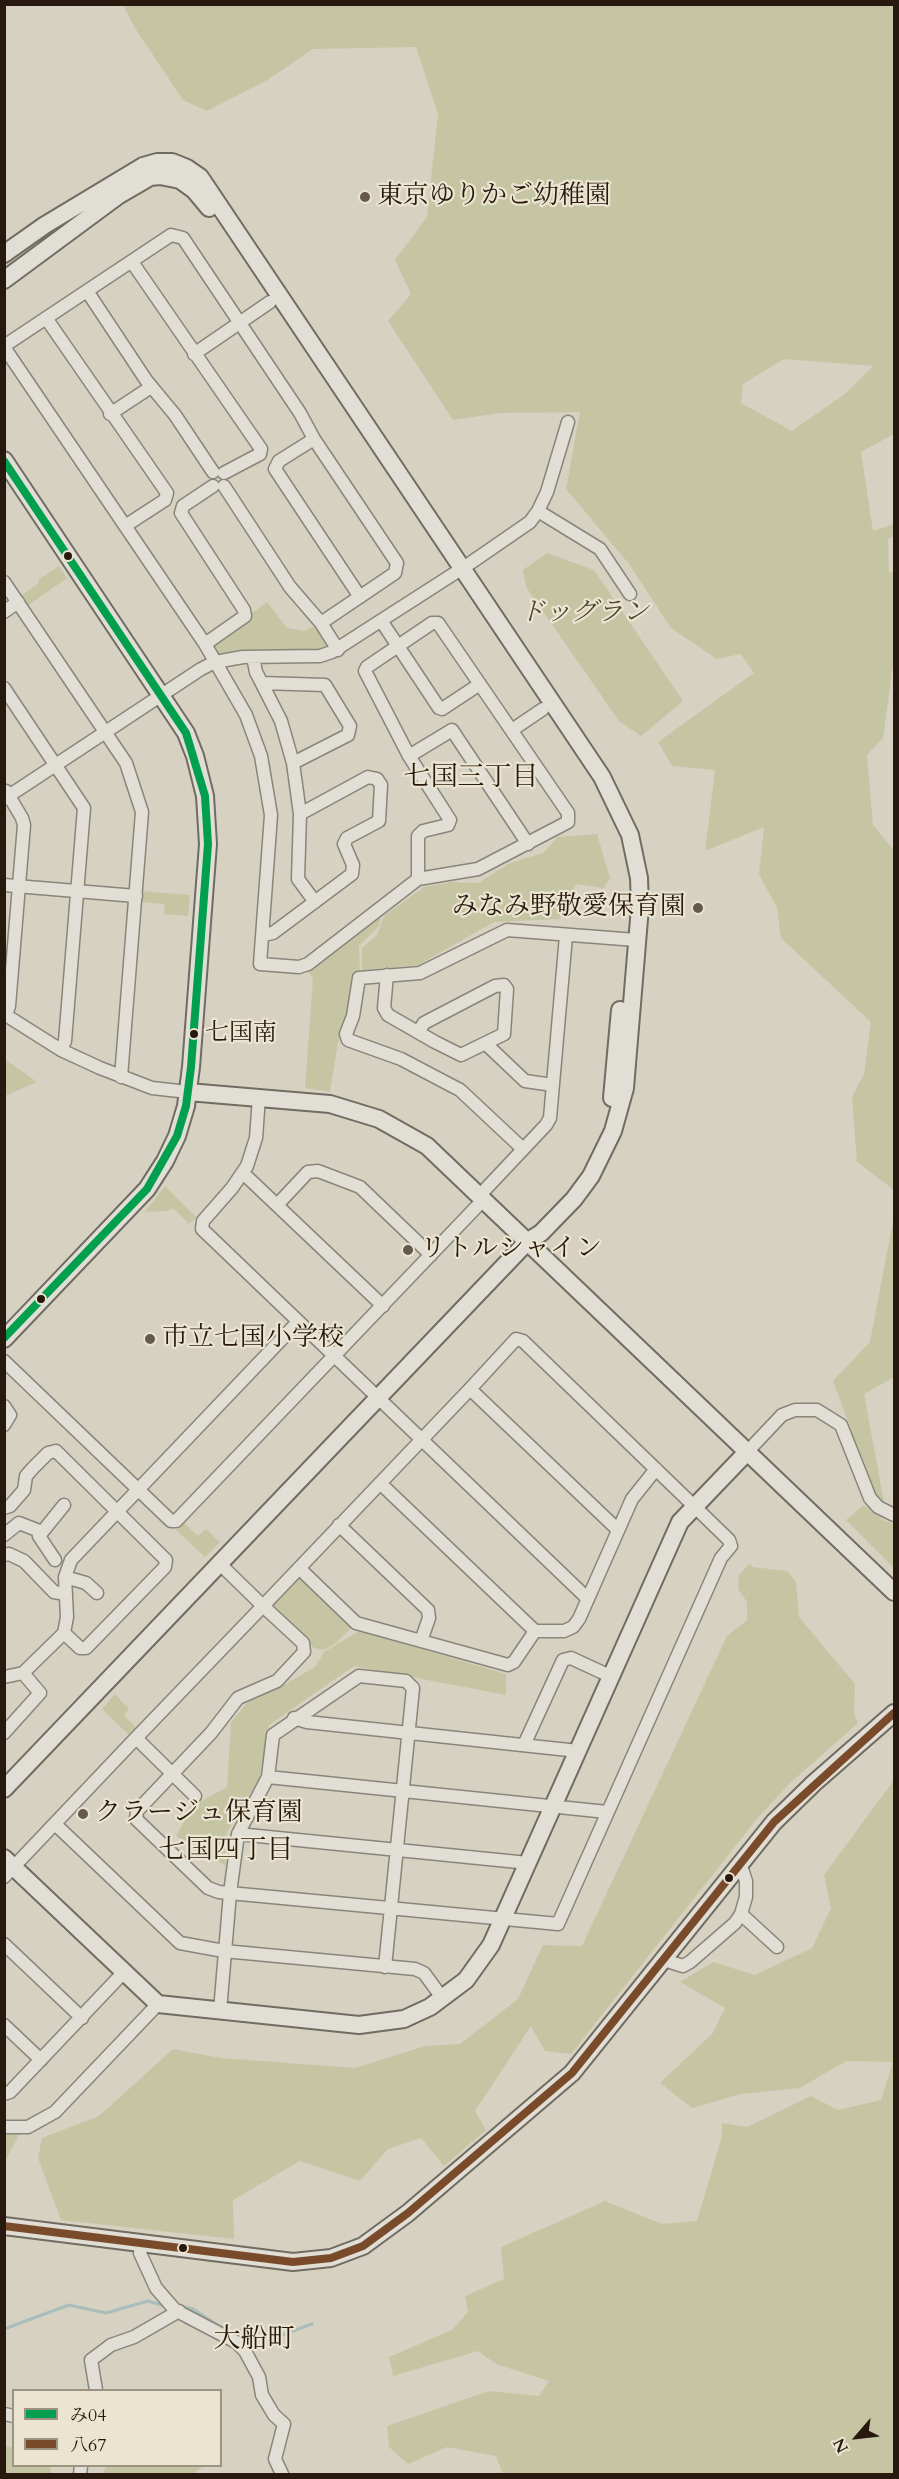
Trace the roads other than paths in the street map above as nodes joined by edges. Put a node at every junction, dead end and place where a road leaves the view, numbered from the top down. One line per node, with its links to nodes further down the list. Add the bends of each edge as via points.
1 (4, 254): 19 (street, via 143,166 172,162 193,172 206,186)
2 (132, 262): 4 (street); 7 (street, via 171,235 179,235); 9 (street)
3 (4, 280): 5 (street, via 130,188 160,176 180,180 199,195)
4 (87, 291): 6 (street); 10 (street)
5 (270, 302): 7 (street); 19 (street)
6 (46, 318): 8 (street); 11 (street)
7 (240, 324): 9 (street); 13 (street)
8 (4, 346): 18 (street)
9 (194, 354): 15 (street, via 261,449 260,454)
10 (151, 387): 11 (street); 15 (street)
11 (110, 414): 18 (street, via 167,495)
12 (568, 422): 17 (street, via 547,492)
13 (314, 440): 22 (street, via 397,563 395,573); 22 (street, via 279,461 275,469)
14 (7, 471): 35 (street)
15 (219, 473): 16 (street, via 210,478)
16 (218, 486): 26 (street, via 290,587); 27 (street, via 183,506 180,513 245,616)
17 (537, 511): 19 (street, via 530,522); 21 (street, via 600,549)
18 (125, 526): 27 (street)
19 (457, 572): 25 (street); 36 (street); 53 (street, via 616,801 630,835 639,878 640,907)
20 (4, 582): 23 (street)
21 (630, 594)
22 (360, 597): 26 (street)
23 (18, 602): 24 (street); 38 (street)
24 (4, 612)
25 (382, 622): 28 (street); 29 (street)
26 (321, 623): 29 (street)
27 (204, 644): 31 (street)
28 (398, 646): 33 (street, via 438,623); 33 (street, via 439,708); 39 (street, via 367,667 365,674)
29 (338, 650): 30 (street, via 320,656)
30 (253, 657): 31 (street); 32 (street)
31 (215, 663): 35 (street); 51 (street, via 246,715 267,782 270,844)
32 (262, 683): 40 (street, via 281,721); 40 (street, via 326,685 350,726 348,735)
33 (480, 684): 37 (street)
34 (4, 688): 41 (street)
35 (161, 694): 38 (street); 61 (street, via 186,733 195,756 208,815)
36 (543, 709): 37 (street); 53 (street, via 592,783 620,840)
37 (512, 730): 44 (street, via 569,818 566,825)
38 (106, 732): 41 (street); 49 (street, via 126,764 142,812)
39 (409, 756): 44 (street, via 452,730); 45 (street, via 450,820 448,825 418,836)
40 (293, 763): 43 (street)
41 (56, 765): 42 (street); 48 (street, via 84,808)
42 (6, 795): 47 (street, via 24,821)
43 (300, 814): 50 (street, via 298,879); 50 (street, via 368,777 377,779 381,785 380,821 345,841 353,871)
44 (528, 844): 45 (street, via 478,869)
45 (418, 879): 51 (street, via 304,966 260,964)
46 (4, 885): 47 (street)
47 (19, 886): 48 (street); 55 (street, via 9,1006)
48 (78, 890): 49 (street); 58 (street, via 65,1041)
49 (136, 896): 59 (street)
50 (315, 902): 51 (street, via 273,933)
51 (263, 935)
52 (566, 936): 53 (street); 54 (street, via 507,930 424,972); 60 (street)
53 (631, 940): 67 (street, via 610,1106 589,1160 567,1191 534,1224)
54 (387, 975): 56 (street, via 385,1011); 63 (street, via 359,978 347,1039 401,1059 459,1090)
55 (5, 1014): 58 (street)
56 (418, 1032): 57 (street, via 461,1055); 57 (street, via 424,1023 504,985 505,1030)
57 (486, 1044): 60 (street, via 525,1081)
58 (61, 1050): 59 (street)
59 (121, 1077): 61 (street, via 157,1089)
60 (553, 1085): 63 (street, via 550,1118)
61 (188, 1092): 62 (street); 71 (street, via 177,1136 147,1189)
62 (260, 1097): 64 (street, via 256,1138); 65 (street, via 330,1104 379,1119 427,1146)
63 (524, 1149): 65 (street)
64 (243, 1173): 66 (street); 70 (street, via 202,1221 202,1229)
65 (482, 1197): 67 (street); 68 (street)
66 (277, 1205): 68 (street, via 308,1172 318,1170 360,1187); 69 (street)
67 (528, 1241): 75 (street); 79 (street)
68 (431, 1255): 69 (street)
69 (383, 1306): 72 (street)
70 (298, 1322): 72 (street); 82 (street)
71 (4, 1339)
72 (334, 1357): 75 (street); 82 (street, via 176,1521 171,1521)
73 (4, 1361): 82 (street)
74 (470, 1389): 78 (street); 80 (street, via 516,1339 520,1340); 89 (street)
75 (377, 1399): 78 (street); 94 (street)
76 (4, 1406): 77 (street, via 10,1415)
77 (4, 1425)
78 (420, 1440): 81 (street); 101 (street)
79 (748, 1451): 84 (street); 87 (street, via 782,1415 795,1410 817,1410 842,1425 870,1498); 98 (street)
80 (656, 1469): 84 (street); 89 (street, via 632,1498)
81 (380, 1483): 88 (street); 103 (street)
82 (139, 1490): 86 (street)
83 (64, 1504): 90 (street)
84 (695, 1507): 108 (street, via 677,1529); 122 (street, via 731,1546 721,1558)
85 (4, 1508): 86 (street, via 24,1490 26,1476 33,1467 56,1451)
86 (117, 1512): 96 (street, via 84,1544); 104 (street, via 164,1556 165,1567 86,1648 80,1648)
87 (894, 1515)
88 (339, 1525): 95 (street); 105 (street, via 428,1610 427,1629)
89 (618, 1530): 101 (street)
90 (42, 1532): 91 (street, via 19,1523); 93 (street, via 39,1536)
91 (4, 1535)
92 (4, 1555): 97 (street, via 24,1561)
93 (56, 1560): 96 (street); 97 (street)
94 (220, 1564): 102 (street); 118 (street)
95 (299, 1568): 102 (street); 105 (street, via 356,1623)
96 (67, 1571): 99 (street); 100 (street)
97 (37, 1573): 100 (street, via 54,1592)
98 (894, 1592)
99 (97, 1593)
100 (66, 1594): 104 (street)
101 (588, 1599): 103 (street, via 573,1627 564,1631)
102 (263, 1606): 113 (street); 116 (street, via 303,1643 304,1652 277,1681 238,1698)
103 (534, 1631): 105 (street, via 508,1665)
104 (64, 1633): 106 (street)
105 (421, 1641)
106 (23, 1673): 107 (street); 111 (street, via 40,1694)
107 (4, 1677)
108 (612, 1677): 114 (street, via 571,1658 563,1660); 115 (street)
109 (894, 1713): 127 (street, via 794,1801)
110 (294, 1718): 112 (street); 112 (street, via 355,1677 406,1681 413,1688); 117 (street, via 273,1735)
111 (4, 1733)
112 (409, 1734): 114 (street); 119 (street)
113 (136, 1738): 116 (street); 123 (street)
114 (524, 1745): 115 (street)
115 (578, 1751): 121 (street)
116 (172, 1773): 120 (street); 129 (street, via 137,1811 136,1819 208,1888)
117 (268, 1777): 119 (street); 124 (street)
118 (4, 1789)
119 (403, 1792): 121 (street); 125 (street)
120 (195, 1796)
121 (553, 1807): 122 (street); 126 (street)
122 (607, 1812): 132 (street, via 558,1924)
123 (55, 1824): 128 (street); 135 (street, via 180,1943)
124 (238, 1834): 125 (street); 129 (street)
125 (398, 1850): 126 (street); 130 (street)
126 (528, 1863): 132 (street)
127 (740, 1863): 131 (street, via 746,1881); 136 (street)
128 (8, 1867): 138 (street)
129 (230, 1893): 130 (street); 135 (street)
130 (391, 1908): 132 (street); 137 (street)
131 (741, 1914): 134 (street); 136 (street, via 718,1940 690,1962 683,1966)
132 (503, 1920): 139 (street, via 476,1969)
133 (4, 1944): 142 (street)
134 (777, 1947)
135 (224, 1951): 137 (street); 141 (street)
136 (664, 1960): 148 (street, via 572,2073 363,2246 331,2258 293,2262)
137 (385, 1967): 139 (street, via 424,1973)
138 (123, 1973): 140 (street); 142 (street)
139 (443, 1999): 141 (street, via 404,2019 375,2024)
140 (158, 2004): 141 (street); 146 (street, via 55,2112 28,2127)
141 (220, 2011)
142 (82, 2018): 144 (street)
143 (4, 2025): 144 (street)
144 (41, 2060): 145 (street)
145 (4, 2094)
146 (4, 2127)
147 (4, 2226): 148 (street)
148 (140, 2244): 149 (street, via 140,2253 156,2289)
149 (174, 2307): 150 (street, via 134,2337 111,2345 91,2360); 151 (street, via 245,2351 259,2377 262,2395 284,2424 275,2459)
150 (96, 2389)
151 (282, 2475)

